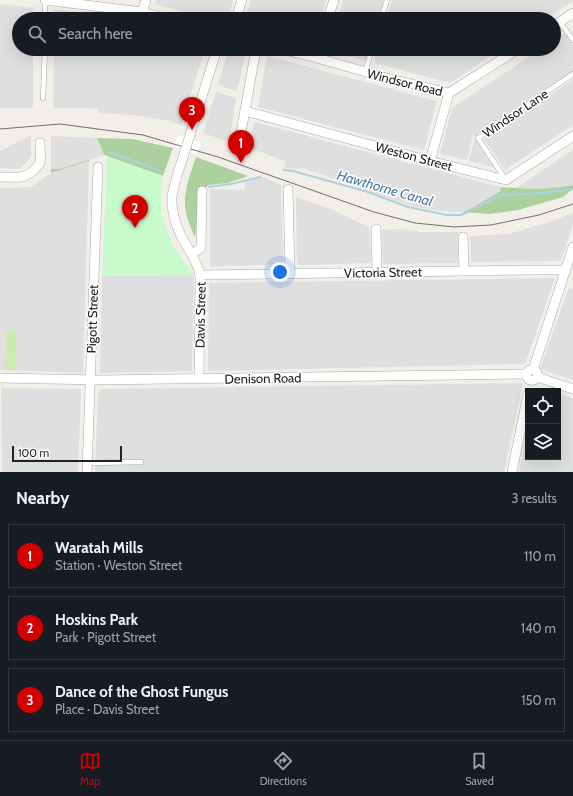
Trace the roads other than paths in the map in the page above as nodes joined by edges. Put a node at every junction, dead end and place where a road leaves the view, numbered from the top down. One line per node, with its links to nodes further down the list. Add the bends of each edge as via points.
1 (45, 0): 6 (lane); 7 (street)
2 (146, 0): 7 (street)
3 (242, 0): 8 (street)
4 (334, 0): 9 (street)
5 (387, 0): 10 (lane)
6 (45, 12)
7 (142, 12)
8 (238, 12)
9 (330, 12)
10 (383, 12)
11 (573, 13): 12 (street)
12 (561, 21)
13 (561, 28): 14 (lane)
14 (573, 40)
15 (45, 56): 24 (lane)
16 (215, 56): 38 (street, Davis Street, bridge, via 172,197 177,226)
17 (255, 56): 25 (street)
18 (325, 56): 21 (street, Windsor Road)
19 (370, 56): 21 (lane)
20 (507, 56): 23 (street, Windsor Road)
21 (365, 72): 23 (street, Windsor Road)
22 (573, 74): 32 (lane, Windsor Lane, via 478,138)
23 (449, 93): 29 (street)
24 (43, 98)
25 (245, 111): 27 (street); 29 (street, Weston Street)
26 (573, 136): 32 (street)
27 (240, 138)
28 (40, 143): 31 (street, via 38,167 21,177)
29 (430, 161): 32 (street, Weston Street)
30 (98, 167): 47 (street, Pigott Street)
31 (0, 177)
32 (506, 180)
33 (288, 189): 41 (street)
34 (202, 191): 38 (street, via 201,248)
35 (376, 229): 40 (street)
36 (463, 237): 39 (street)
37 (573, 247): 43 (street)
38 (192, 254): 42 (street, Davis Street)
39 (464, 271): 40 (street, Victoria Street); 43 (street, Victoria Street, via 528,270)
40 (376, 272): 41 (street, Victoria Street)
41 (290, 273): 42 (street, Victoria Street)
42 (200, 275): 46 (street, Davis Street)
43 (568, 275): 44 (street)
44 (532, 375): 46 (street, Denison Road); 48 (street); 49 (street, Denison Road)
45 (0, 378): 47 (street, Denison Road)
46 (200, 378): 47 (street, Denison Road)
47 (90, 380): 52 (street, Pigott Street)
48 (529, 388)
49 (573, 389)
50 (525, 407): 53 (street)
51 (141, 462): 52 (lane)
52 (87, 467)
53 (512, 472)

